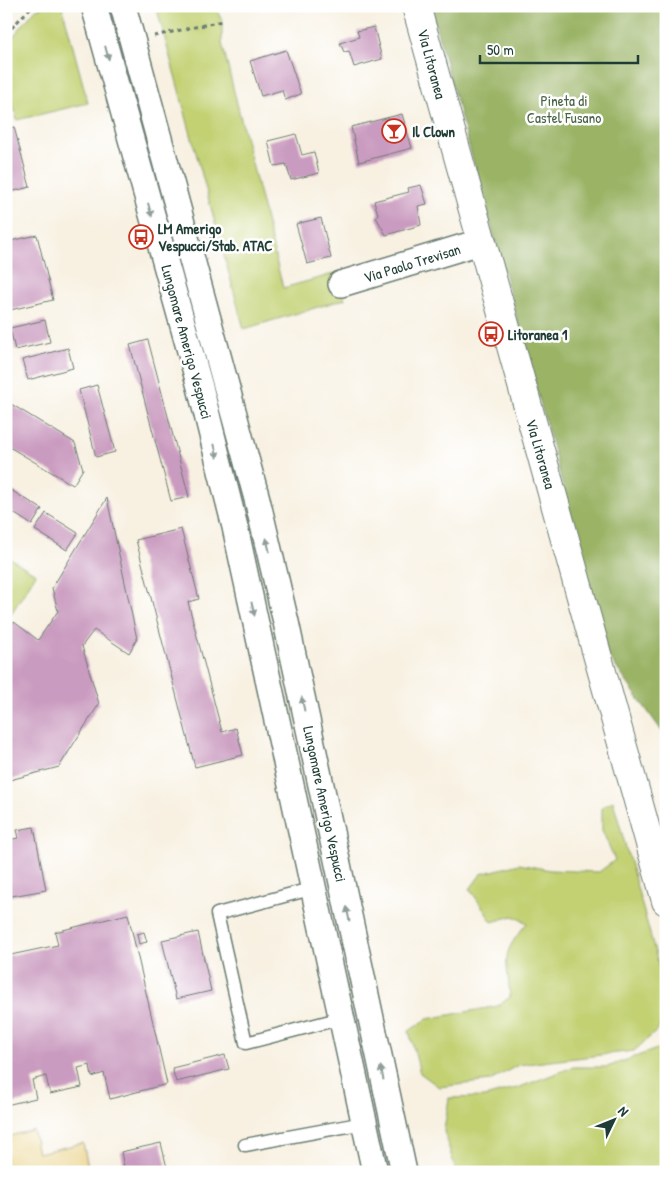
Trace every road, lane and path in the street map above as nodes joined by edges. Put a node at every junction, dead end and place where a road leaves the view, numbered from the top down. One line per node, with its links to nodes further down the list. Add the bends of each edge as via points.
1 (32, 6): 6 (path)
2 (94, 6): 11 (street, Lungomare Amerigo Vespucci, one-way to 11, via 200,387)
3 (123, 6): 7 (street, Lungomare Amerigo Vespucci)
4 (416, 6): 8 (main road, Via Litoranea)
5 (222, 21): 7 (path)
6 (6, 34)
7 (134, 41): 10 (street, Lungomare Amerigo Vespucci)
8 (483, 242): 9 (street, Via Paolo Trevisan); 13 (main road, Via Litoranea)
9 (341, 284)
10 (257, 499): 11 (street); 15 (street, Lungomare Amerigo Vespucci, one-way to 10)
11 (229, 506): 12 (street, Lungomare Amerigo Vespucci, one-way to 12)
12 (314, 888): 14 (street, Lungomare Amerigo Vespucci); 14 (lane, via 217,914 246,1044)
13 (666, 901)
14 (342, 1018): 16 (street, Lungomare Amerigo Vespucci)
15 (390, 1109): 16 (street); 19 (street, Lungomare Amerigo Vespucci)
16 (364, 1119): 17 (lane); 18 (street, Lungomare Amerigo Vespucci)
17 (245, 1145)
18 (375, 1172)
19 (404, 1172)

